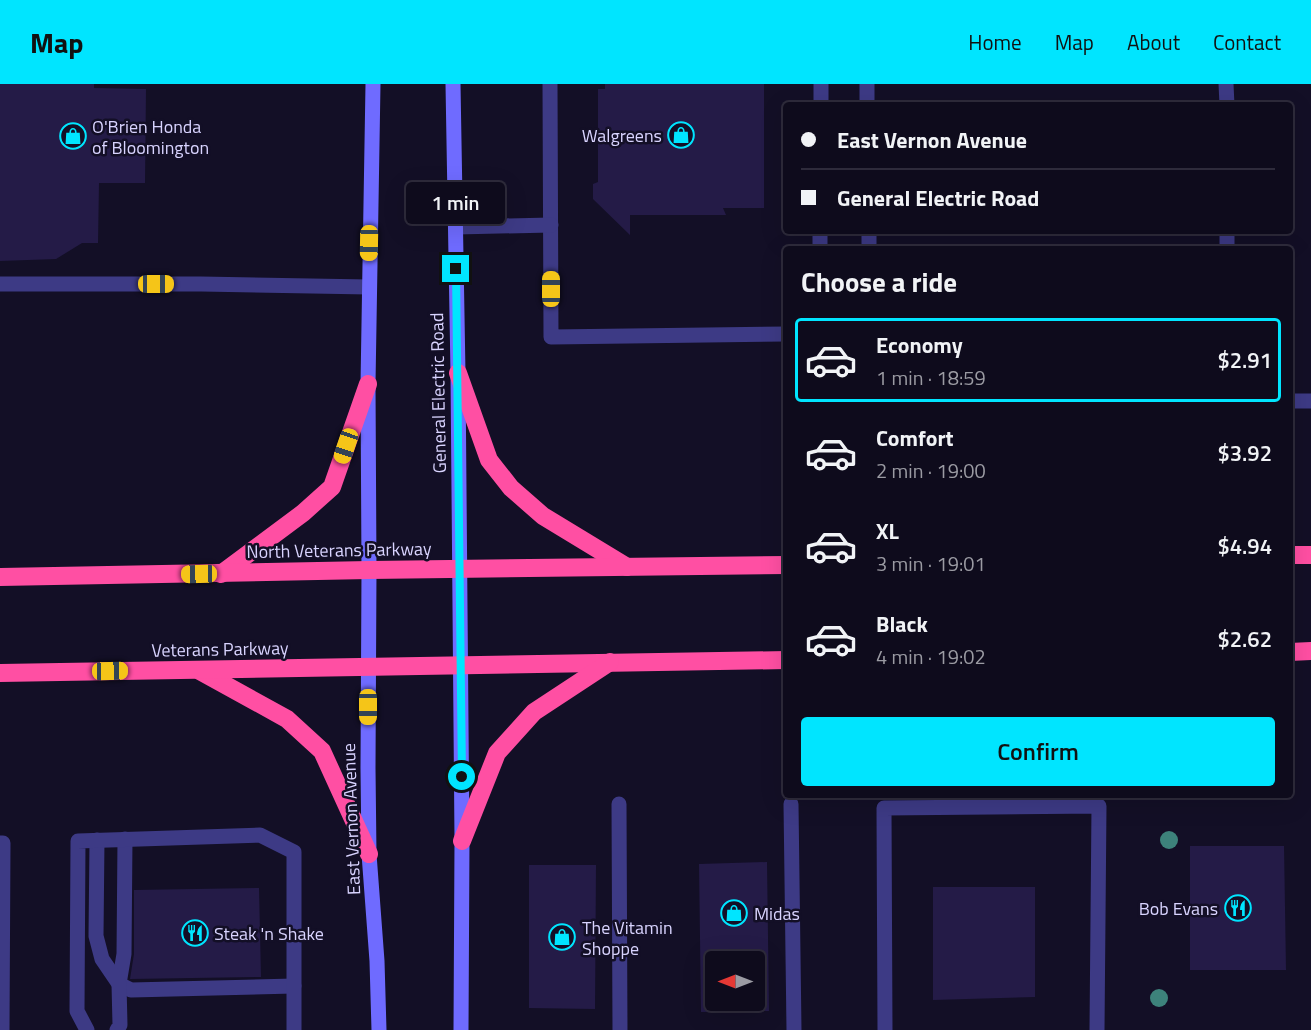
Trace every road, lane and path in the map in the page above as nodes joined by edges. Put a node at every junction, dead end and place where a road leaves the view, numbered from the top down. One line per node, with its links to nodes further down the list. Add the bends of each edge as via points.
1 (373, 84): 13 (main road)
2 (453, 84): 11 (main road, General Electric Road)
3 (550, 84): 10 (lane)
4 (821, 84): 7 (lane)
5 (867, 84): 8 (lane)
6 (1226, 84): 9 (lane)
7 (821, 102)
8 (867, 102)
9 (1227, 102)
10 (551, 225): 11 (lane); 14 (lane, via 551,337)
11 (456, 227): 15 (main road, General Electric Road)
12 (0, 284): 13 (lane)
13 (369, 287): 16 (main road)
14 (783, 334)
15 (458, 373): 22 (highway, via 489,460 511,488 543,516); 23 (main road, General Electric Road)
16 (368, 384): 24 (main road); 25 (highway, via 332,487)
17 (1293, 401): 18 (lane)
18 (1311, 401)
19 (1293, 555): 20 (highway)
20 (1311, 555)
21 (783, 565): 22 (highway, North Veterans Parkway)
22 (627, 567): 23 (highway, North Veterans Parkway)
23 (460, 569): 24 (highway, North Veterans Parkway); 31 (main road, General Electric Road)
24 (369, 570): 25 (highway, North Veterans Parkway); 32 (main road, East Vernon Avenue)
25 (221, 574): 26 (highway, North Veterans Parkway)
26 (0, 577)
27 (1311, 651): 28 (highway)
28 (1293, 652)
29 (783, 660): 30 (highway)
30 (610, 662): 31 (highway); 39 (highway, via 534,712 497,753)
31 (460, 666): 32 (highway); 39 (main road)
32 (368, 667): 33 (highway, Veterans Parkway); 41 (main road, East Vernon Avenue)
33 (198, 670): 34 (highway, Veterans Parkway); 41 (highway, via 287,719 322,751)
34 (0, 673)
35 (620, 804): 50 (lane)
36 (791, 804): 51 (lane)
37 (125, 839): 38 (lane); 42 (lane, via 124,954); 43 (lane, via 260,835 294,852)
38 (97, 840): 42 (lane, via 96,936 102,959); 45 (lane, via 78,841 77,1011)
39 (462, 842): 49 (main road)
40 (0, 843): 44 (lane)
41 (369, 854): 48 (main road, East Vernon Avenue)
42 (119, 984): 43 (lane, via 130,990); 46 (lane)
43 (294, 986): 47 (lane)
44 (2, 1030)
45 (87, 1030)
46 (117, 1030)
47 (294, 1030)
48 (379, 1030)
49 (461, 1030)
50 (620, 1030)
51 (794, 1030)
52 (885, 1030): 53 (lane, via 884,808 1099,806)
53 (1097, 1030)

